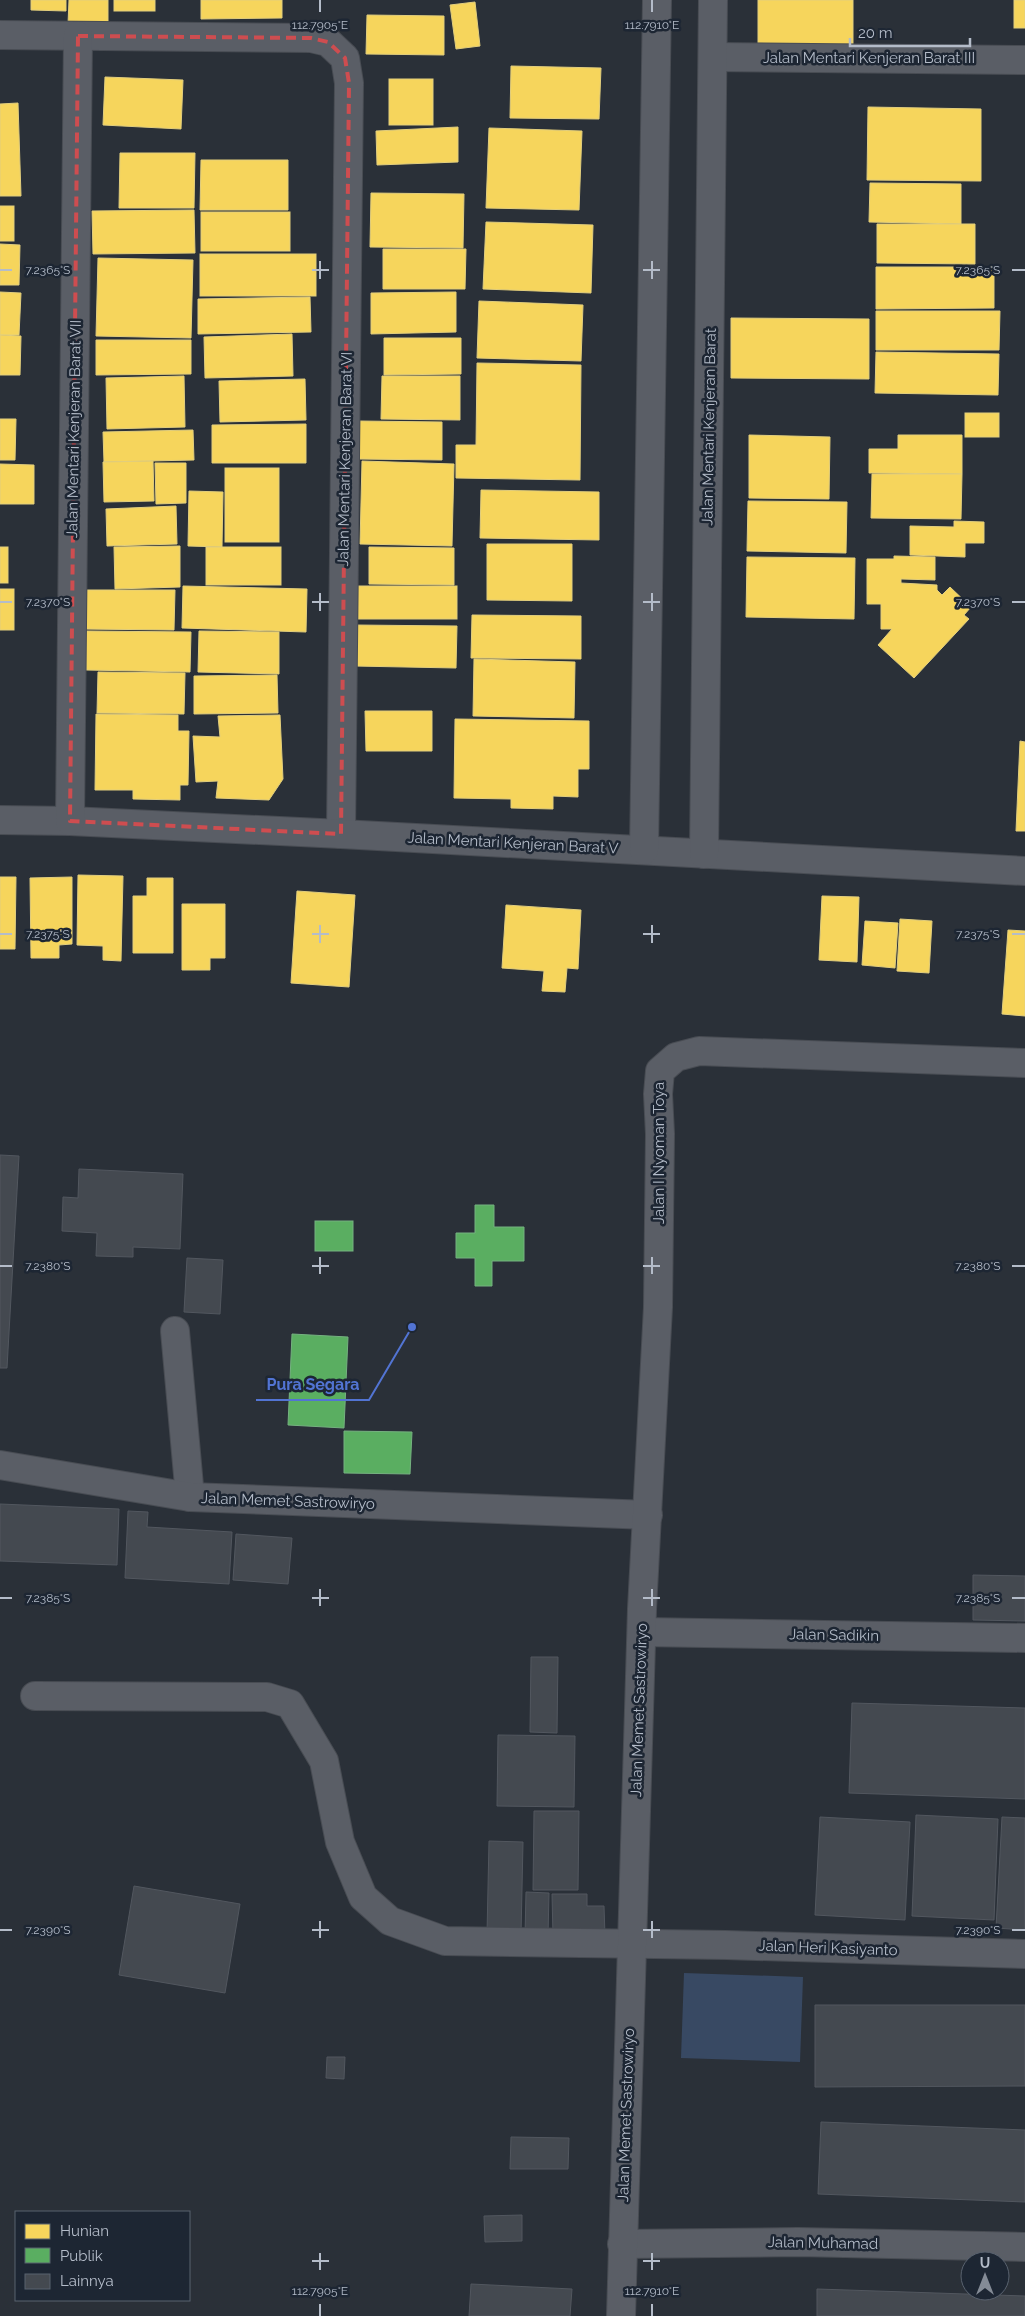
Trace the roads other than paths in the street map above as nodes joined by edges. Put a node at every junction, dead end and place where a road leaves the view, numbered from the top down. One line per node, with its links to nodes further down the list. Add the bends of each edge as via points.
1 (657, 0): 10 (street)
2 (713, 0): 5 (street, Jalan Mentari Kenjeran Barat)
3 (0, 35): 4 (street, Jalan Mentari Kenjeran Barat VI)
4 (78, 36): 8 (street, Jalan Mentari Kenjeran Barat VII); 9 (street, Jalan Mentari Kenjeran Barat VI, via 311,38 328,42 346,58 350,83)
5 (713, 57): 6 (street, Jalan Mentari Kenjeran Barat III); 11 (street, Jalan Mentari Kenjeran Barat)
6 (1025, 60)
7 (0, 820): 8 (street, Jalan Mentari Kenjeran Barat V)
8 (70, 821): 9 (street, Jalan Mentari Kenjeran Barat V)
9 (341, 834): 10 (street, Jalan Mentari Kenjeran Barat V)
10 (644, 850): 11 (street, Jalan Mentari Kenjeran Barat V)
11 (704, 854): 12 (street, Jalan Mentari Kenjeran Barat V)
12 (1025, 871)
13 (1025, 1063): 17 (street, Jalan I Nyoman Toya, via 700,1051 676,1057 660,1071 658,1307)
14 (175, 1332): 16 (street)
15 (0, 1465): 16 (street, Jalan Memet Sastrowiryo)
16 (190, 1497): 17 (street, Jalan Memet Sastrowiryo)
17 (648, 1515): 18 (street, Jalan Memet Sastrowiryo)
18 (642, 1632): 19 (street, Jalan Sadikin); 21 (street, Jalan Memet Sastrowiryo)
19 (1025, 1638)
20 (35, 1696): 21 (street, Jalan Heri Kasiyanto, via 267,1697 290,1704 324,1761 340,1842 363,1897 390,1921 445,1941)
21 (631, 1943): 22 (street, Jalan Heri Kasiyanto); 23 (street, Jalan Memet Sastrowiryo)
22 (1025, 1954)
23 (622, 2244): 24 (street, Jalan Muhamad, via 798,2242); 25 (street, Jalan Memet Sastrowiryo)
24 (1025, 2247)
25 (621, 2316)

